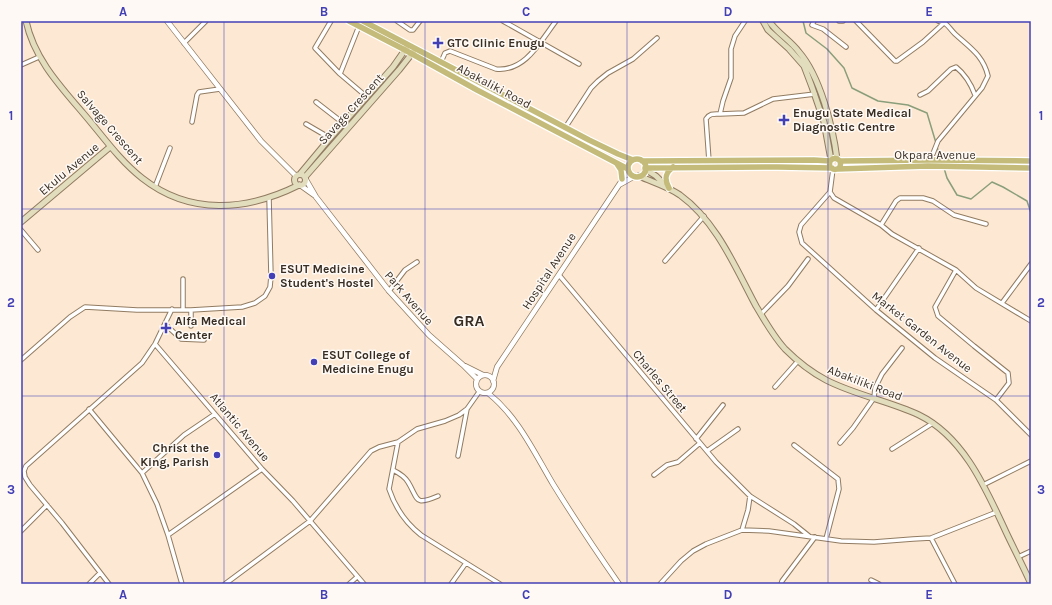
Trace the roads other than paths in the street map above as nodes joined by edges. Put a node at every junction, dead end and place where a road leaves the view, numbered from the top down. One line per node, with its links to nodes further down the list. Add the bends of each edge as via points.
1 (26, 21): 30 (main road, Salvage Crescent)
2 (167, 21): 24 (street, Park Avenue)
3 (206, 21): 24 (street)
4 (331, 21): 34 (street, via 315,48)
5 (349, 21): 21 (main road, Abakaliki Road)
6 (364, 21): 25 (main road, Abakaliki Road)
7 (397, 21): 8 (street, via 410,30 413,30)
8 (420, 21)
9 (504, 21): 19 (street)
10 (556, 21): 23 (street)
11 (745, 21): 41 (street, via 735,36 731,49 731,78)
12 (763, 21): 36 (main road, via 768,30 801,62)
13 (769, 21): 53 (main road, via 800,52 812,72 826,111 834,142)
14 (814, 21): 26 (street, via 812,25 823,29)
15 (839, 21): 16 (street)
16 (843, 21)
17 (856, 21): 20 (street, via 895,61 923,42)
18 (938, 21): 20 (street)
19 (510, 22): 23 (street)
20 (945, 22): 38 (street, via 976,52 988,74 985,84)
21 (360, 26): 28 (main road, Abakaliki Road); 34 (street)
22 (657, 38): 47 (street, via 633,59 598,81)
23 (540, 42): 31 (street, via 523,62 508,69 496,69 450,50 445,53); 32 (street)
24 (184, 43): 35 (street, Park Avenue)
25 (409, 45): 27 (main road, Abakaliki Road); 28 (main road, Savage Crescent)
26 (846, 47)
27 (416, 48): 29 (main road, Savage Crescent); 31 (main road, Abakaliki Road)
28 (405, 50): 29 (main road, Abakaliki Road); 39 (main road, Savage Crescent)
29 (412, 54): 45 (main road, Abakaliki Road); 51 (main road, Savage Crescent)
30 (39, 57): 33 (street); 49 (main road, Salvage Crescent)
31 (441, 62): 42 (main road, Abakaliki Road)
32 (579, 64)
33 (21, 65)
34 (340, 74): 39 (street)
35 (220, 89): 43 (street, via 199,92); 67 (street, Park Avenue, via 263,144)
36 (814, 94): 41 (street, via 773,99 744,114); 53 (main road)
37 (920, 95): 38 (street, via 956,67 971,84)
38 (976, 95): 54 (street, via 938,141)
39 (367, 97): 44 (main road, Savage Crescent)
40 (316, 102): 44 (street)
41 (720, 114): 56 (street, via 708,115 706,119)
42 (544, 117): 45 (main road); 47 (main road, Abakaliki Road)
43 (192, 122)
44 (343, 123): 48 (main road, Savage Crescent)
45 (539, 123): 58 (main road, Abakaliki Road)
46 (306, 124): 48 (street)
47 (565, 128): 52 (main road, Abakaliki Road)
48 (330, 138): 51 (main road, Savage Crescent)
49 (110, 147): 71 (main road, Salvage Crescent, via 137,174); 78 (main road, Ekulu Avenue)
50 (170, 148): 71 (street)
51 (318, 158): 67 (main road, Savage Crescent)
52 (633, 160): 55 (main road); 63 (main road, via 629,164)
53 (835, 160): 54 (main road, Okpara Avenue); 59 (main road, Okpara Avenue); 65 (main road, via 830,166); 65 (main road, via 840,166)
54 (931, 160): 57 (main road, Okpara Avenue); 60 (street)
55 (642, 161): 56 (main road, Okpara Avenue); 64 (main road)
56 (709, 161): 59 (main road, Okpara Avenue)
57 (1031, 161)
58 (617, 164): 63 (main road, Abakaliki Road); 68 (main road)
59 (727, 164): 61 (main road, Okpara Avenue); 65 (main road, Okpara Avenue)
60 (928, 166): 62 (main road, Okpara Avenue); 65 (main road, Okpara Avenue)
61 (673, 167): 64 (main road, Okpara Avenue); 72 (main road, via 666,176)
62 (1031, 168)
63 (629, 169): 66 (main road, via 631,174); 68 (street, Hospital Avenue)
64 (645, 169): 66 (main road); 72 (main road)
65 (834, 169): 74 (street)
66 (637, 176): 70 (street); 72 (main road)
67 (300, 177): 69 (main road, via 304,183); 69 (main road, via 296,184); 73 (main road); 75 (street, Park Avenue)
68 (622, 179): 70 (street, Hospital Avenue)
69 (300, 185): 73 (main road); 75 (street)
70 (618, 186): 89 (street, Hospital Avenue)
71 (155, 187): 76 (main road, Salvage Crescent, via 199,204 239,205)
72 (668, 188): 77 (main road, Abakiliki Road)
73 (283, 191): 76 (main road, Salvage Crescent)
74 (830, 192): 80 (street, via 834,198); 96 (street, Market Garden Avenue, via 801,225 799,232 802,243)
75 (316, 196): 91 (street, Park Avenue)
76 (268, 198): 95 (street, via 271,276 270,287 265,296 255,303 242,307)
77 (704, 216): 85 (street); 97 (main road, Abakiliki Road, via 718,236)
78 (21, 222)
79 (986, 224): 80 (street, via 954,215 923,198 900,198)
80 (881, 225): 82 (street, via 892,234)
81 (21, 230): 83 (street)
82 (919, 248): 88 (street); 96 (street)
83 (38, 250)
84 (808, 259): 97 (street, via 788,286)
85 (665, 261)
86 (417, 262): 91 (street, via 405,270)
87 (1031, 264): 92 (street)
88 (956, 270): 92 (street, via 976,288); 116 (street, via 935,310 938,316 1008,373 1009,383)
89 (559, 275): 107 (street, Hospital Avenue); 125 (street, Charles Street)
90 (183, 279): 94 (street)
91 (389, 291): 106 (street, Park Avenue, via 429,335)
92 (1002, 303): 98 (street)
93 (172, 309): 94 (street); 99 (street); 104 (street, via 85,307)
94 (183, 310): 95 (street)
95 (191, 310): 100 (street)
96 (876, 310): 116 (street, Market Garden Avenue, via 936,358)
97 (760, 314): 105 (main road, Abakiliki Road, via 778,340)
98 (1031, 321)
99 (165, 324): 101 (street, via 181,339); 102 (street)
100 (191, 326)
101 (204, 340)
102 (155, 344): 119 (street, via 142,363); 121 (street, Atlantic Avenue)
103 (902, 348): 115 (street, via 882,374 875,388)
104 (21, 360)
105 (798, 361): 111 (street); 115 (main road, Abakiliki Road, via 825,380)
106 (463, 365): 108 (street); 109 (street)
107 (497, 367): 108 (street); 110 (street)
108 (485, 375): 109 (street); 110 (street)
109 (477, 379): 113 (street, via 475,385)
110 (494, 381): 112 (street)
111 (776, 387)
112 (492, 390): 114 (street); 117 (street)
113 (479, 392): 114 (street); 120 (street)
114 (488, 393): 117 (street)
115 (874, 398): 122 (main road, Abakiliki Road); 128 (street)
116 (996, 400): 124 (street, Market Garden Avenue)
117 (498, 402): 168 (street, via 525,434 564,502)
118 (723, 405): 125 (street)
119 (90, 409): 137 (street, via 26,466); 138 (street)
120 (467, 409): 126 (street, via 452,418 417,429); 132 (street)
121 (215, 414): 135 (street, Atlantic Avenue); 138 (street, via 184,435)
122 (933, 423): 130 (street); 140 (main road, Abakiliki Road, via 959,448)
123 (738, 429): 131 (street)
124 (1031, 435)
125 (696, 439): 127 (street, Charles Street)
126 (398, 442): 136 (street); 145 (street, via 371,451)
127 (700, 443): 131 (street, Charles Street); 139 (street, via 678,462 667,465)
128 (840, 443)
129 (794, 445): 152 (street, via 839,481)
130 (892, 450)
131 (707, 451): 142 (street, Charles Street)
132 (458, 456)
133 (1031, 461): 140 (street)
134 (21, 469): 137 (street)
135 (262, 469): 145 (street, Atlantic Avenue); 148 (street)
136 (393, 470): 141 (street, via 408,481 419,501); 155 (street, via 388,490 409,524 421,535)
137 (24, 473): 143 (street, via 30,485)
138 (142, 473): 148 (street, via 153,494)
139 (654, 475)
140 (983, 485): 144 (main road, Abakiliki Road)
141 (438, 496)
142 (750, 496): 146 (street); 149 (street, Charles Street)
143 (47, 505): 147 (street); 156 (street)
144 (997, 512): 151 (street); 154 (main road, Abakiliki Road)
145 (310, 521): 157 (street, Atlantic Avenue); 163 (street)
146 (742, 530): 149 (street); 169 (street, via 693,551)
147 (21, 531)
148 (168, 535): 162 (street)
149 (808, 536): 150 (street)
150 (815, 537): 152 (street); 170 (street)
151 (931, 538): 152 (street, via 874,542); 172 (street)
152 (826, 539)
153 (1031, 551): 154 (street)
154 (1018, 557): 158 (main road, Abakiliki Road)
155 (466, 563): 166 (street); 167 (street)
156 (100, 573): 160 (street); 161 (street)
157 (357, 577): 164 (street); 165 (street, Atlantic Avenue)
158 (1030, 577): 173 (main road, Abakiliki Road)
159 (871, 580): 171 (street)
160 (90, 584)
161 (108, 584)
162 (182, 584)
163 (225, 584)
164 (349, 584)
165 (364, 584)
166 (451, 584)
167 (500, 584)
168 (619, 584)
169 (660, 584)
170 (781, 584)
171 (879, 584)
172 (955, 584)
173 (1031, 584)

